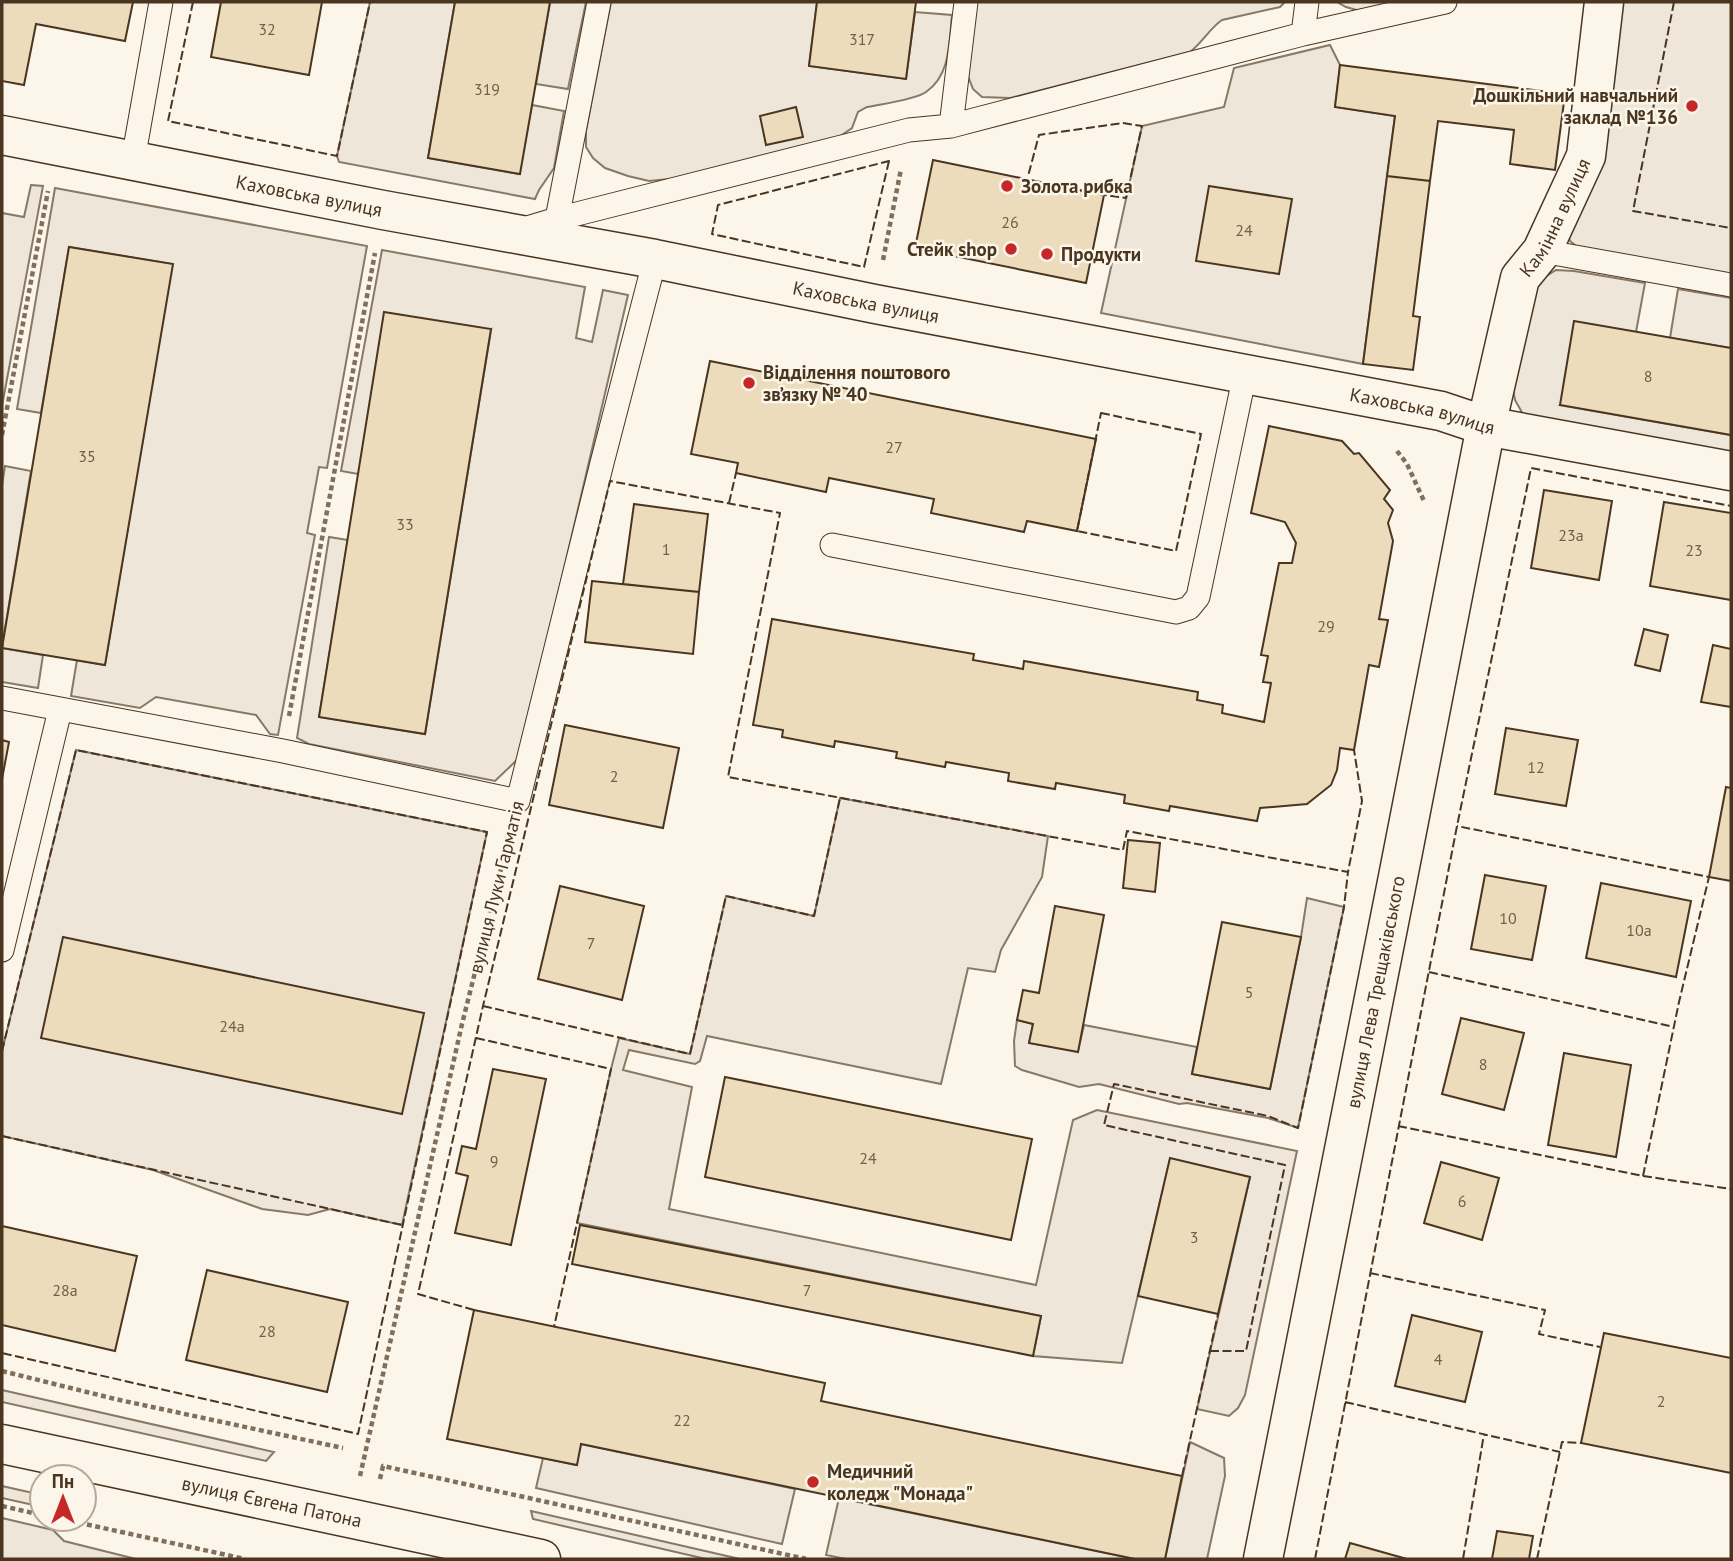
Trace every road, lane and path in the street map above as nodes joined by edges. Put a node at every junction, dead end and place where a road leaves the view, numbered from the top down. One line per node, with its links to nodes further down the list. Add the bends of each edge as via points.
1 (160, 2): 12 (lane)
2 (599, 2): 14 (lane)
3 (966, 2): 8 (lane)
4 (1307, 2): 7 (lane)
5 (1445, 2): 7 (lane)
6 (1604, 2): 16 (street, Камінна вулиця, via 1586,156)
7 (1303, 34): 8 (lane)
8 (951, 125): 9 (lane)
9 (909, 131): 14 (lane); 19 (path)
10 (2, 135): 11 (street, Каховська вулиця)
11 (56, 145): 12 (street, Каховська вулиця); 22 (path)
12 (133, 160): 13 (street, Каховська вулиця)
13 (383, 210): 15 (street, Каховська вулиця); 27 (path)
14 (557, 219): 15 (lane)
15 (508, 234): 17 (street, Каховська вулиця)
16 (1542, 251): 18 (lane); 21 (street, Камінна вулиця, via 1520,278)
17 (655, 260): 19 (street, Каховська вулиця); 28 (lane, вулиця Луки Гарматія)
18 (1731, 285)
19 (875, 304): 20 (street, Каховська вулиця)
20 (1245, 374): 21 (street, Каховська вулиця, via 1441,411); 24 (lane, via 1198,597 1189,608 1176,612)
21 (1486, 426): 23 (street, Каховська вулиця); 41 (street, вулиця Лева Трещаківського)
22 (2, 435)
23 (1731, 471)
24 (832, 545)
25 (2, 698): 26 (lane)
26 (60, 710): 27 (lane); 29 (lane)
27 (283, 751): 28 (lane)
28 (518, 801): 36 (path, вулиця Луки Гарматія, via 462,1024)
29 (2, 950)
30 (2, 1371): 32 (path)
31 (2, 1444): 36 (street, вулиця Євгена Патона)
32 (343, 1448)
33 (383, 1466): 40 (path)
34 (2, 1506): 35 (path)
35 (28, 1511)
36 (351, 1517): 39 (street, вулиця Євгена Патона)
37 (98, 1527): 38 (path)
38 (245, 1559)
39 (541, 1559)
40 (806, 1559)
41 (1263, 1559)

